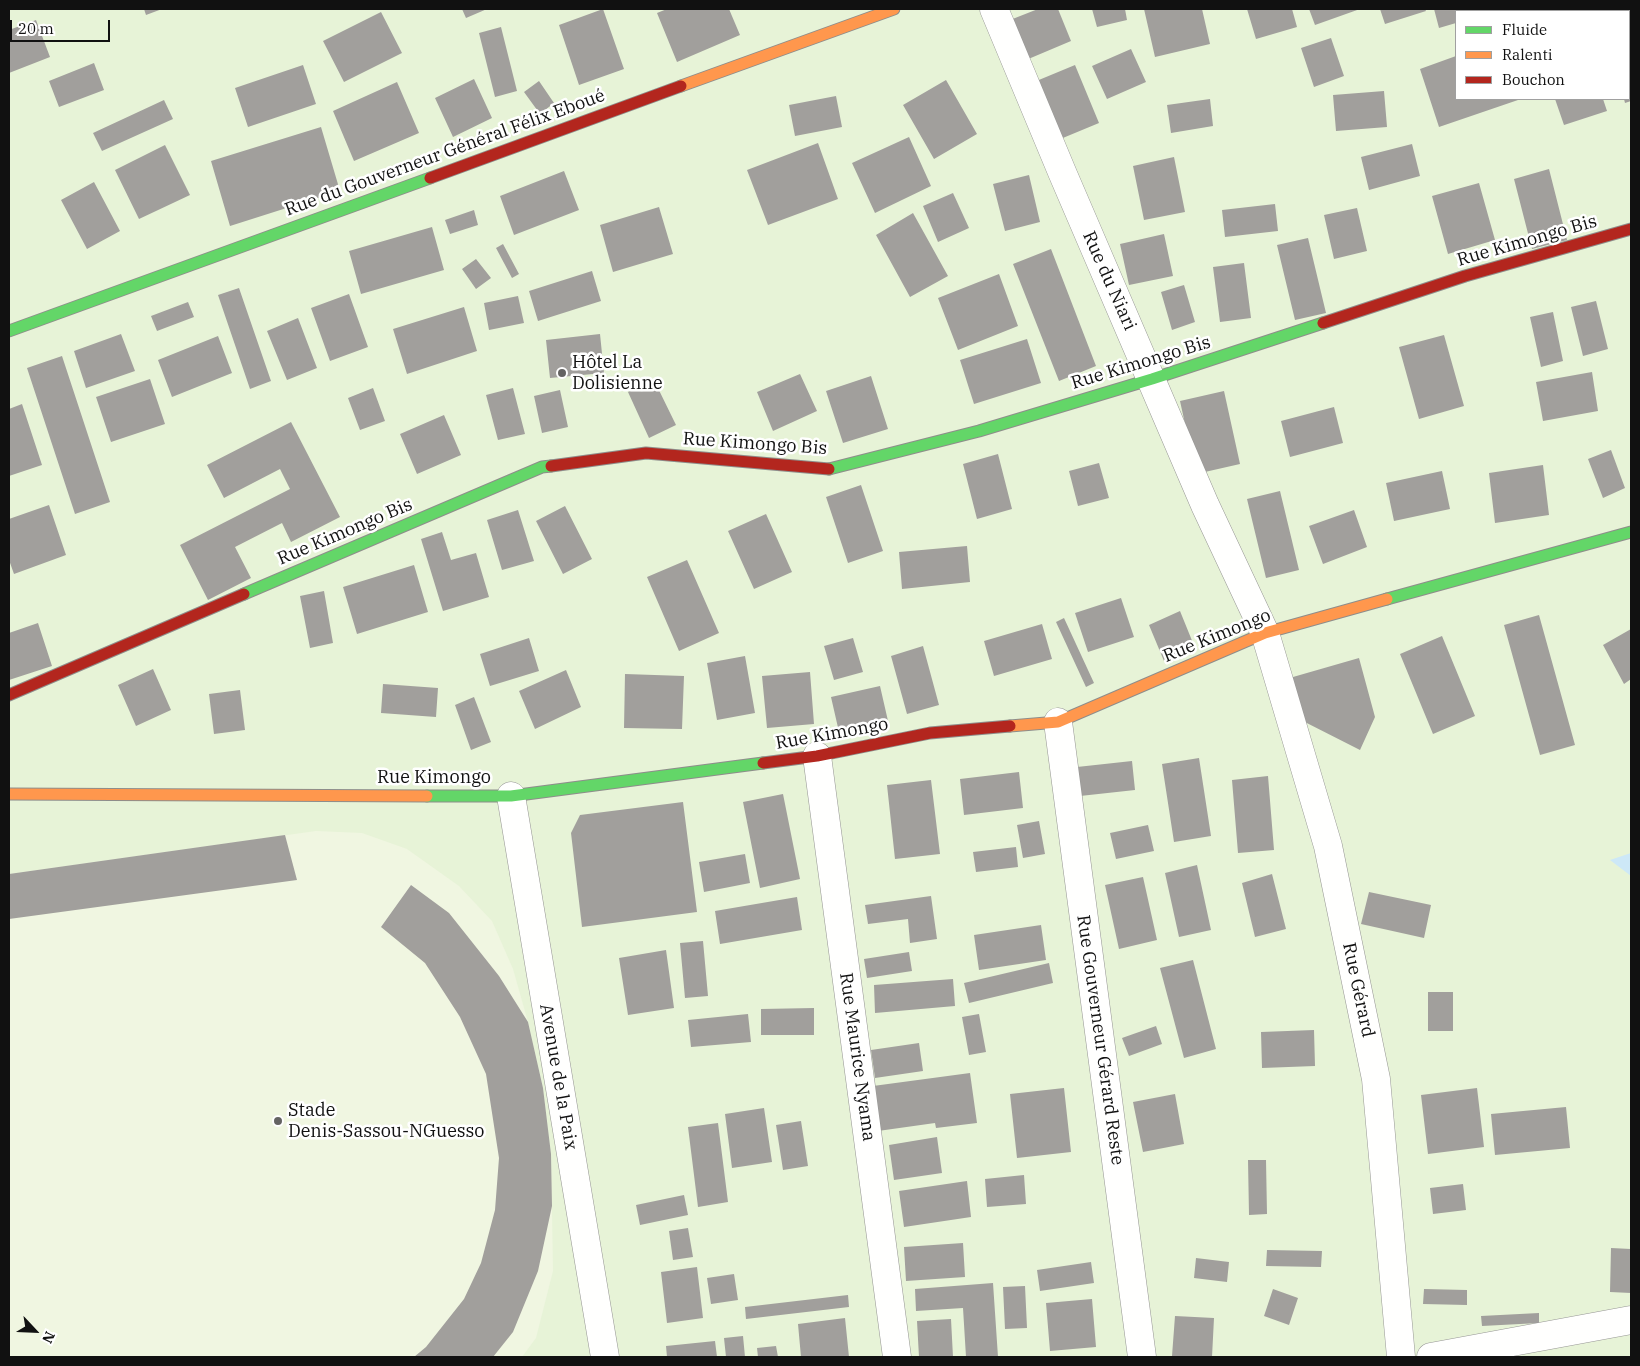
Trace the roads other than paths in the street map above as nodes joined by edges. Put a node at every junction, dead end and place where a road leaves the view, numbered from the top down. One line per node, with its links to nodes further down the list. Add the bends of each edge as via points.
1 (894, 9): 4 (street, Rue du Gouverneur Général Félix Eboué)
2 (994, 9): 5 (street, Rue du Niari)
3 (1631, 229): 5 (street, Rue Kimongo Bis, via 1465,276)
4 (9, 331)
5 (1152, 379): 7 (street, Rue du Niari, via 1205,505); 8 (street, Rue Kimongo Bis, via 979,431 826,470 646,453 542,467)
6 (1631, 532): 7 (street, Rue Kimongo)
7 (1265, 633): 9 (street, Rue Kimongo); 17 (street, Rue Gérard, via 1328,846 1376,1079)
8 (9, 695)
9 (1058, 722): 10 (street, Rue Kimongo, via 930,733); 16 (street, Rue Gouverneur Gérard Reste)
10 (817, 756): 12 (street, Rue Kimongo); 15 (street, Rue Maurice Nyama)
11 (9, 794): 12 (street, Rue Kimongo)
12 (510, 796): 14 (street, Avenue de la Paix)
13 (1631, 1320): 18 (street)
14 (605, 1357)
15 (897, 1357)
16 (1142, 1357)
17 (1401, 1357)
18 (1431, 1357)

